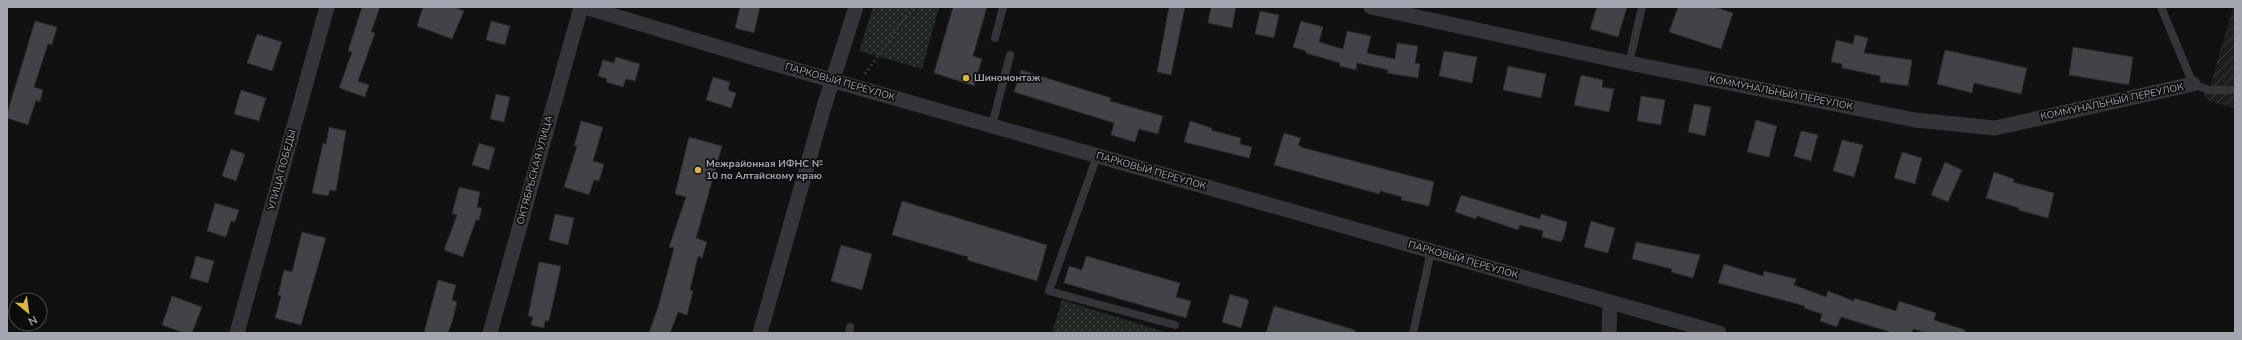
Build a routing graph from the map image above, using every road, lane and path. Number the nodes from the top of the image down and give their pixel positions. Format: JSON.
{"nodes":[{"id":1,"x":327,"y":7,"type":"edge"},
{"id":2,"x":581,"y":7,"type":"edge"},
{"id":3,"x":585,"y":7,"type":"edge"},
{"id":4,"x":856,"y":7,"type":"edge"},
{"id":5,"x":913,"y":7,"type":"edge"},
{"id":6,"x":1003,"y":7,"type":"edge"},
{"id":7,"x":1371,"y":7,"type":"edge"},
{"id":8,"x":1642,"y":7,"type":"edge"},
{"id":9,"x":2161,"y":7,"type":"edge"},
{"id":10,"x":995,"y":38,"type":"dead end"},
{"id":11,"x":1010,"y":55,"type":"dead end"},
{"id":12,"x":1629,"y":63,"type":"junction"},
{"id":13,"x":833,"y":79,"type":"junction"},
{"id":14,"x":2193,"y":84,"type":"junction"},
{"id":15,"x":857,"y":86,"type":"junction"},
{"id":16,"x":2235,"y":90,"type":"edge"},
{"id":17,"x":992,"y":126,"type":"junction"},
{"id":18,"x":1097,"y":156,"type":"junction"},
{"id":19,"x":1431,"y":251,"type":"junction"},
{"id":20,"x":1610,"y":302,"type":"junction"},
{"id":21,"x":1175,"y":325,"type":"dead end"},
{"id":22,"x":237,"y":333,"type":"edge"},
{"id":23,"x":490,"y":333,"type":"edge"},
{"id":24,"x":760,"y":333,"type":"edge"},
{"id":25,"x":1413,"y":333,"type":"edge"},
{"id":26,"x":1609,"y":333,"type":"edge"},
{"id":27,"x":1718,"y":333,"type":"edge"}],
"edges":[{"from":1,"to":22,"type":"street","name":"УЛИЦА ПОБЕДЫ"},
{"from":2,"to":23,"type":"street","name":"ОКТЯБРЬСКАЯ УЛИЦА"},
{"from":3,"to":13,"type":"street","name":"ПАРКОВЫЙ ПЕРЕУЛОК"},
{"from":4,"to":13,"type":"street"},
{"from":5,"to":15,"type":"path"},
{"from":6,"to":10,"type":"lane"},
{"from":7,"to":12,"type":"street","name":"КОММУНАЛЬНЫЙ ПЕРЕУЛОК"},
{"from":8,"to":12,"type":"lane"},
{"from":9,"to":14,"type":"lane"},
{"from":11,"to":17,"type":"lane"},
{"from":12,"to":14,"type":"street","name":"КОММУНАЛЬНЫЙ ПЕРЕУЛОК"},
{"from":13,"to":15,"type":"street","name":"ПАРКОВЫЙ ПЕРЕУЛОК"},
{"from":13,"to":24,"type":"street"},
{"from":14,"to":16,"type":"lane"},
{"from":15,"to":17,"type":"street","name":"ПАРКОВЫЙ ПЕРЕУЛОК"},
{"from":17,"to":18,"type":"street","name":"ПАРКОВЫЙ ПЕРЕУЛОК"},
{"from":18,"to":19,"type":"street","name":"ПАРКОВЫЙ ПЕРЕУЛОК"},
{"from":18,"to":21,"type":"lane"},
{"from":19,"to":20,"type":"street","name":"ПАРКОВЫЙ ПЕРЕУЛОК"},
{"from":19,"to":25,"type":"lane"},
{"from":20,"to":26,"type":"street"},
{"from":20,"to":27,"type":"street","name":"ПАРКОВЫЙ ПЕРЕУЛОК"}]}
